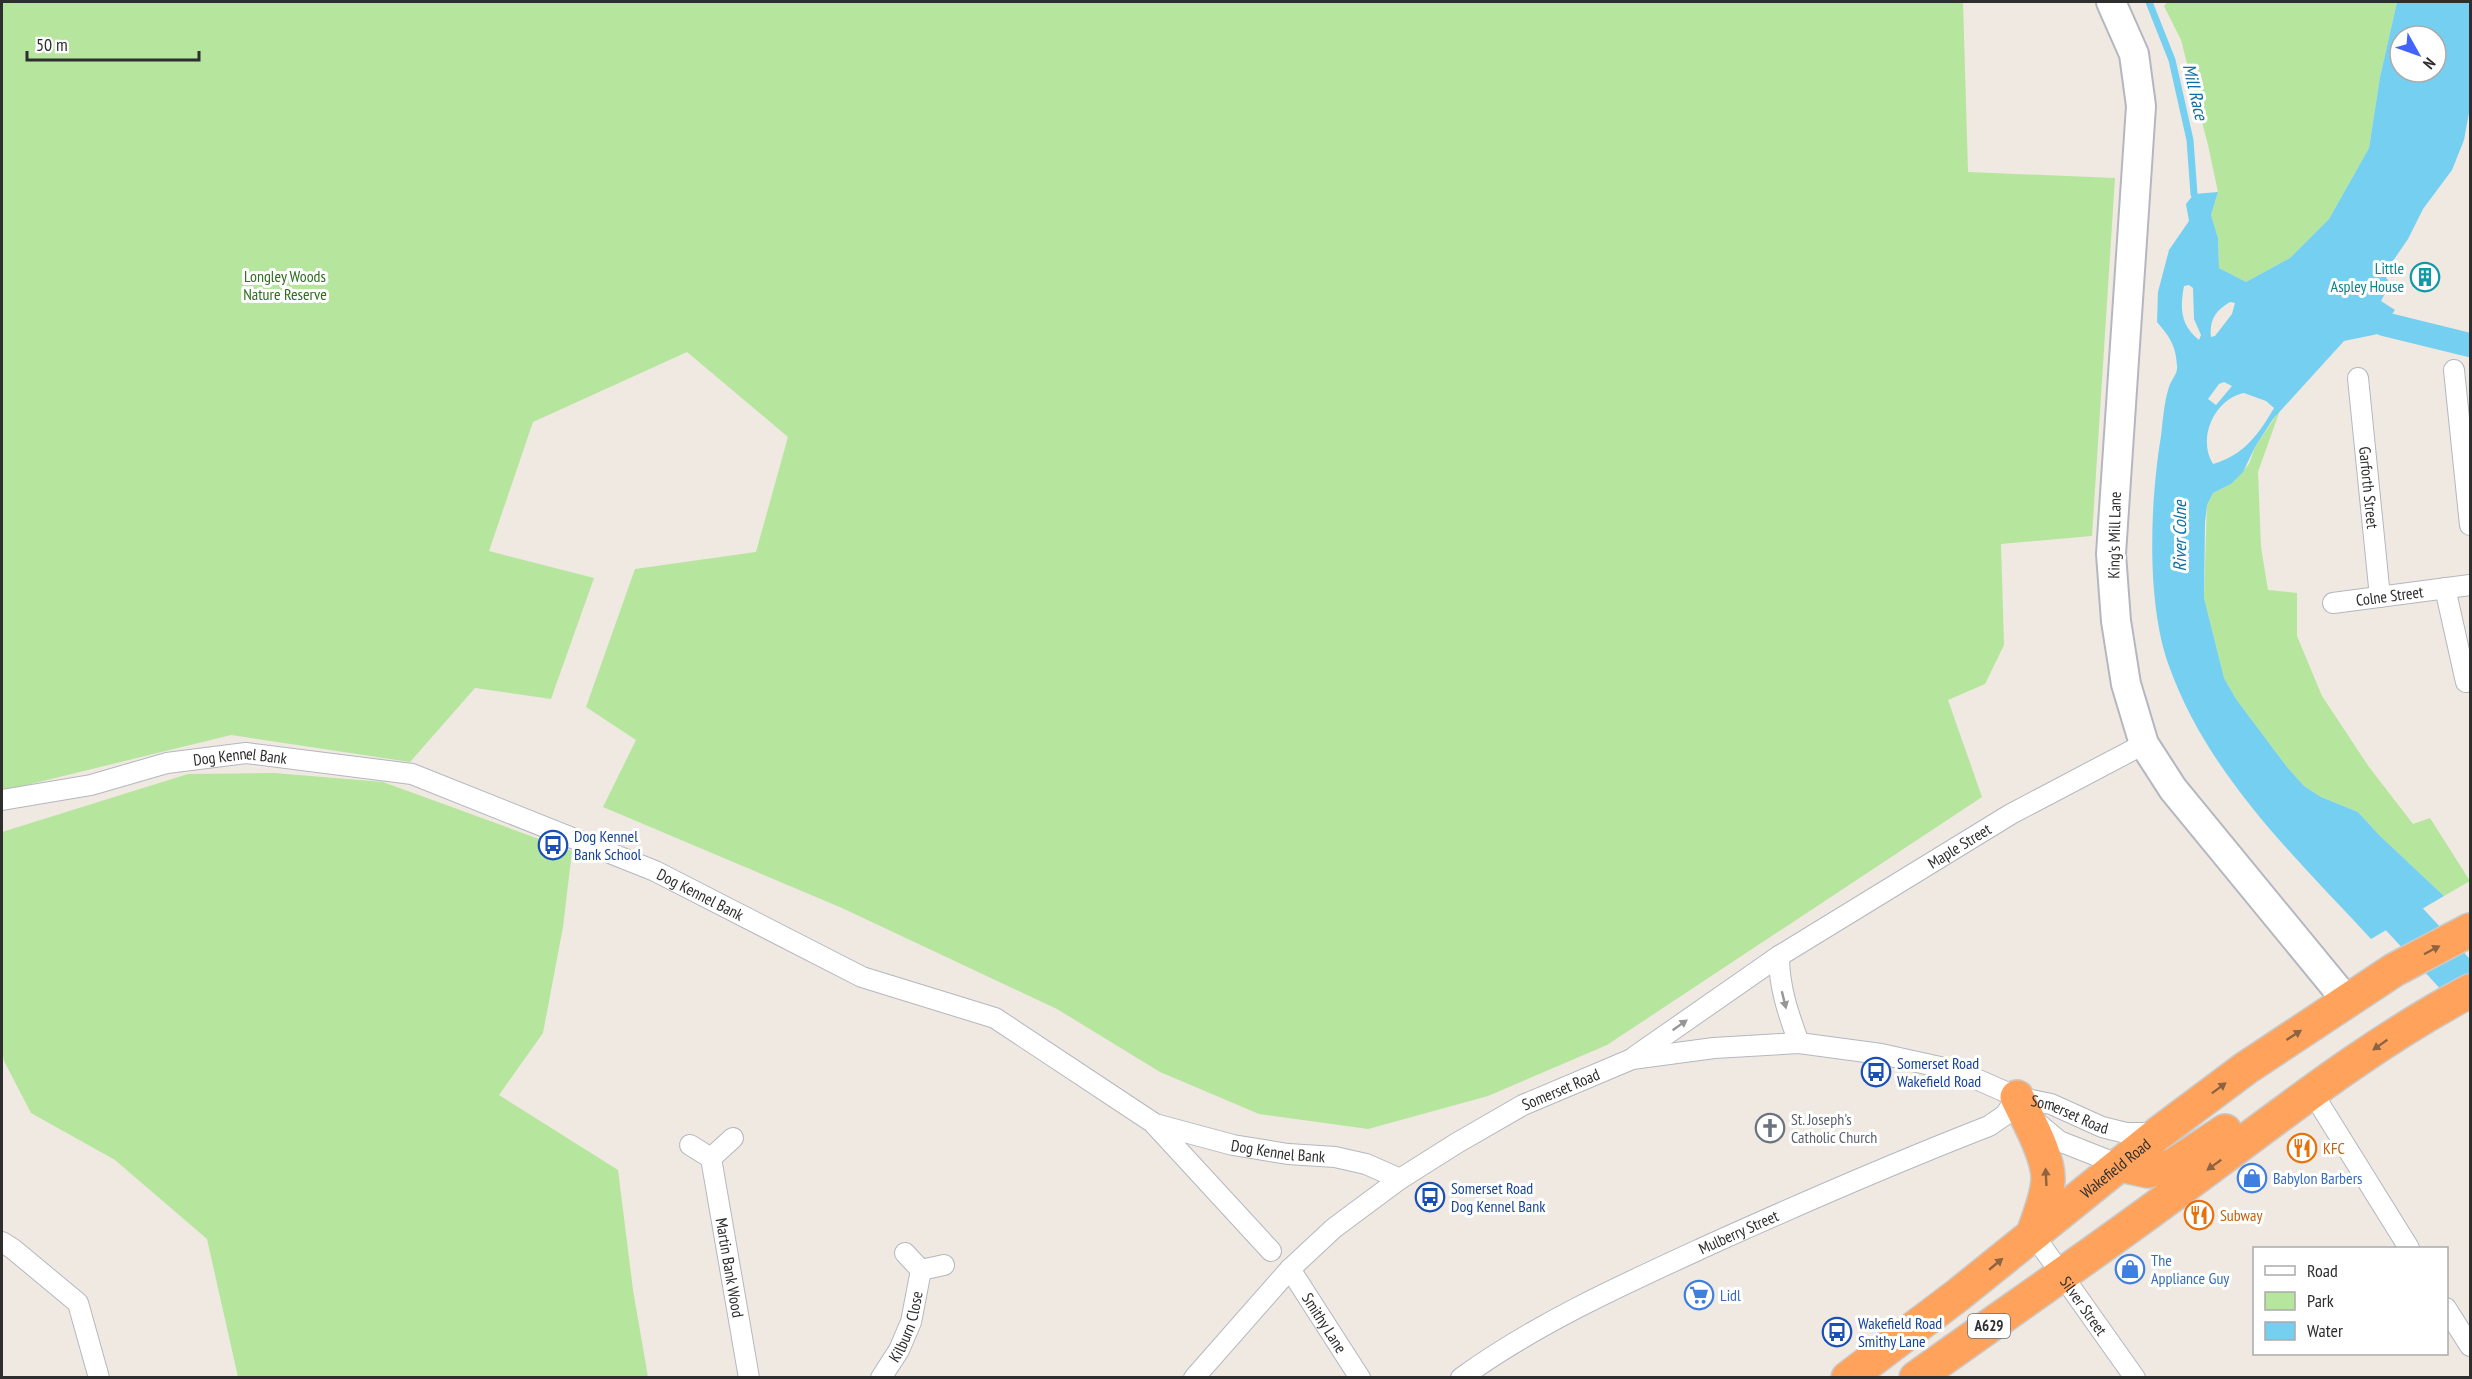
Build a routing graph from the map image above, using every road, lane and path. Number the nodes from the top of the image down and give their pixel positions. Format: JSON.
{"nodes":[{"id":1,"x":2111,"y":2,"type":"edge"},
{"id":2,"x":2454,"y":370,"type":"dead end"},
{"id":3,"x":2358,"y":378,"type":"dead end"},
{"id":4,"x":2470,"y":525,"type":"edge"},
{"id":5,"x":2470,"y":585,"type":"edge"},
{"id":6,"x":2445,"y":588,"type":"junction"},
{"id":7,"x":2380,"y":597,"type":"junction"},
{"id":8,"x":2333,"y":603,"type":"dead end"},
{"id":9,"x":2466,"y":682,"type":"dead end"},
{"id":10,"x":2144,"y":744,"type":"junction"},
{"id":11,"x":2,"y":800,"type":"edge"},
{"id":12,"x":2470,"y":930,"type":"edge"},
{"id":13,"x":1779,"y":956,"type":"junction"},
{"id":14,"x":2470,"y":990,"type":"edge"},
{"id":15,"x":2346,"y":1001,"type":"junction"},
{"id":16,"x":1798,"y":1043,"type":"junction"},
{"id":17,"x":1632,"y":1059,"type":"junction"},
{"id":18,"x":2017,"y":1097,"type":"junction"},
{"id":19,"x":2318,"y":1104,"type":"junction"},
{"id":20,"x":1155,"y":1124,"type":"junction"},
{"id":21,"x":2159,"y":1133,"type":"junction"},
{"id":22,"x":733,"y":1138,"type":"dead end"},
{"id":23,"x":690,"y":1145,"type":"dead end"},
{"id":24,"x":711,"y":1158,"type":"junction"},
{"id":25,"x":2120,"y":1165,"type":"junction"},
{"id":26,"x":1400,"y":1179,"type":"junction"},
{"id":27,"x":2033,"y":1234,"type":"junction"},
{"id":28,"x":2,"y":1242,"type":"edge"},
{"id":29,"x":2408,"y":1247,"type":"edge"},
{"id":30,"x":1271,"y":1251,"type":"dead end"},
{"id":31,"x":905,"y":1253,"type":"dead end"},
{"id":32,"x":944,"y":1265,"type":"dead end"},
{"id":33,"x":1290,"y":1269,"type":"junction"},
{"id":34,"x":921,"y":1270,"type":"junction"},
{"id":35,"x":2062,"y":1276,"type":"junction"},
{"id":36,"x":2448,"y":1311,"type":"edge"},
{"id":37,"x":2470,"y":1347,"type":"edge"},
{"id":38,"x":99,"y":1377,"type":"edge"},
{"id":39,"x":749,"y":1377,"type":"edge"},
{"id":40,"x":881,"y":1377,"type":"edge"},
{"id":41,"x":1194,"y":1377,"type":"edge"},
{"id":42,"x":1360,"y":1377,"type":"edge"},
{"id":43,"x":1461,"y":1377,"type":"edge"},
{"id":44,"x":1848,"y":1377,"type":"edge"},
{"id":45,"x":1916,"y":1377,"type":"edge"},
{"id":46,"x":2135,"y":1377,"type":"edge"}],
"edges":[{"from":1,"to":10,"type":"street","name":"King's Mill Lane"},
{"from":2,"to":4,"type":"street"},
{"from":3,"to":7,"type":"street","name":"Garforth Street"},
{"from":5,"to":6,"type":"street","name":"Colne Street"},
{"from":6,"to":7,"type":"street","name":"Colne Street"},
{"from":6,"to":9,"type":"street","name":"Colne Street"},
{"from":7,"to":8,"type":"street","name":"Colne Street"},
{"from":10,"to":13,"type":"street","name":"Maple Street"},
{"from":10,"to":15,"type":"street","name":"King's Mill Lane"},
{"from":11,"to":20,"type":"street","name":"Dog Kennel Bank"},
{"from":15,"to":12,"type":"highway","name":"Wakefield Road","number":"A629","one_way":true},
{"from":13,"to":16,"type":"street","one_way":true},
{"from":17,"to":13,"type":"street","name":"Maple Street","one_way":true},
{"from":14,"to":19,"type":"highway","number":"A629","one_way":true},
{"from":21,"to":15,"type":"highway","name":"Wakefield Road","number":"A629","one_way":true},
{"from":16,"to":17,"type":"street","name":"Somerset Road"},
{"from":16,"to":18,"type":"street","name":"Somerset Road"},
{"from":17,"to":26,"type":"street","name":"Somerset Road"},
{"from":18,"to":21,"type":"street","name":"Somerset Road"},
{"from":18,"to":25,"type":"street","name":"Somerset Road"},
{"from":27,"to":18,"type":"highway","one_way":true},
{"from":18,"to":43,"type":"street","name":"Mulberry Street"},
{"from":19,"to":25,"type":"highway"},
{"from":19,"to":29,"type":"street"},
{"from":19,"to":35,"type":"highway","number":"A629","one_way":true},
{"from":20,"to":26,"type":"street","name":"Dog Kennel Bank"},
{"from":20,"to":30,"type":"street","name":"Dog Kennel Bank"},
{"from":21,"to":25,"type":"highway","name":"Wakefield Road","number":"A629"},
{"from":22,"to":24,"type":"street"},
{"from":23,"to":24,"type":"street"},
{"from":24,"to":39,"type":"street","name":"Martin Bank Wood"},
{"from":25,"to":27,"type":"highway","name":"Wakefield Road","number":"A629"},
{"from":26,"to":33,"type":"street","name":"Somerset Road"},
{"from":27,"to":35,"type":"street","name":"Silver Street"},
{"from":44,"to":27,"type":"highway","name":"Wakefield Road","number":"A629","one_way":true},
{"from":28,"to":38,"type":"street"},
{"from":31,"to":34,"type":"street","name":"Kilburn Close"},
{"from":32,"to":34,"type":"street","name":"Kilburn Close"},
{"from":33,"to":41,"type":"street","name":"Somerset Road"},
{"from":33,"to":42,"type":"street","name":"Smithy Lane"},
{"from":34,"to":40,"type":"street","name":"Kilburn Close"},
{"from":35,"to":45,"type":"highway","number":"A629"},
{"from":35,"to":46,"type":"street","name":"Silver Street"},
{"from":36,"to":37,"type":"street"}]}
